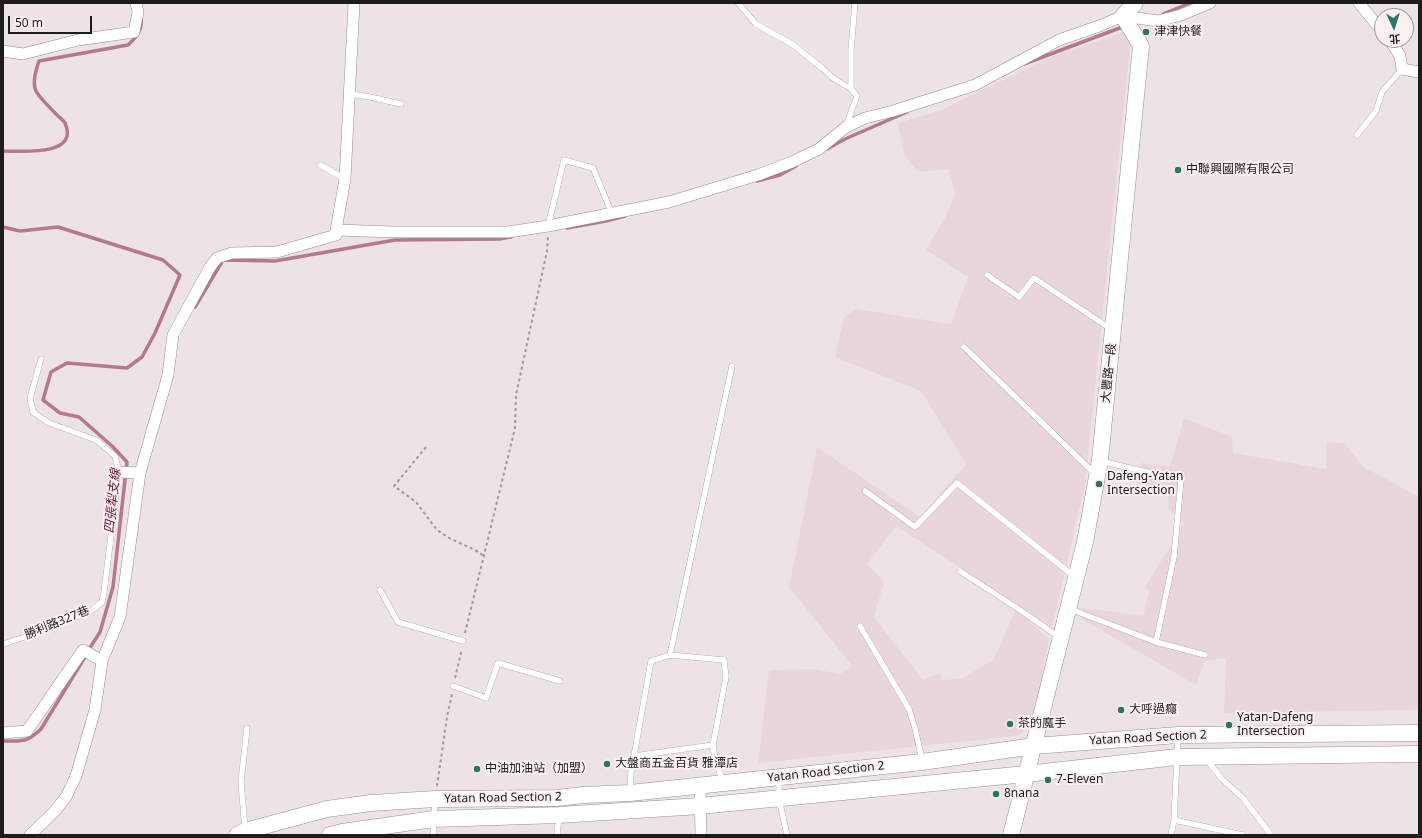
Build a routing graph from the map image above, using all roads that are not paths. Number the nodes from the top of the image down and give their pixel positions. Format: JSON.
{"nodes":[{"id":1,"x":136,"y":3,"type":"edge"},
{"id":2,"x":354,"y":3,"type":"edge"},
{"id":3,"x":738,"y":3,"type":"edge"},
{"id":4,"x":855,"y":3,"type":"edge"},
{"id":5,"x":1135,"y":3,"type":"edge"},
{"id":6,"x":1210,"y":3,"type":"edge"},
{"id":7,"x":1359,"y":3,"type":"edge"},
{"id":8,"x":1123,"y":16,"type":"junction"},
{"id":9,"x":1374,"y":21,"type":"edge"},
{"id":10,"x":1396,"y":48,"type":"edge"},
{"id":11,"x":3,"y":51,"type":"edge"},
{"id":12,"x":1402,"y":69,"type":"junction"},
{"id":13,"x":1419,"y":72,"type":"edge"},
{"id":14,"x":851,"y":89,"type":"junction"},
{"id":15,"x":350,"y":94,"type":"junction"},
{"id":16,"x":401,"y":104,"type":"dead end"},
{"id":17,"x":846,"y":127,"type":"junction"},
{"id":18,"x":1357,"y":134,"type":"dead end"},
{"id":19,"x":320,"y":165,"type":"dead end"},
{"id":20,"x":345,"y":179,"type":"junction"},
{"id":21,"x":612,"y":214,"type":"junction"},
{"id":22,"x":548,"y":226,"type":"junction"},
{"id":23,"x":336,"y":230,"type":"junction"},
{"id":24,"x":987,"y":275,"type":"dead end"},
{"id":25,"x":1113,"y":331,"type":"junction"},
{"id":26,"x":964,"y":347,"type":"dead end"},
{"id":27,"x":41,"y":359,"type":"dead end"},
{"id":28,"x":732,"y":366,"type":"dead end"},
{"id":29,"x":1100,"y":460,"type":"junction"},
{"id":30,"x":119,"y":472,"type":"junction"},
{"id":31,"x":140,"y":473,"type":"junction"},
{"id":32,"x":1097,"y":476,"type":"junction"},
{"id":33,"x":865,"y":491,"type":"dead end"},
{"id":34,"x":960,"y":571,"type":"dead end"},
{"id":35,"x":1077,"y":578,"type":"junction"},
{"id":36,"x":380,"y":590,"type":"dead end"},
{"id":37,"x":1069,"y":608,"type":"junction"},
{"id":38,"x":860,"y":626,"type":"dead end"},
{"id":39,"x":1062,"y":640,"type":"junction"},
{"id":40,"x":463,"y":641,"type":"road end"},
{"id":41,"x":1156,"y":642,"type":"junction"},
{"id":42,"x":3,"y":644,"type":"edge"},
{"id":43,"x":1205,"y":654,"type":"dead end"},
{"id":44,"x":670,"y":655,"type":"junction"},
{"id":45,"x":102,"y":661,"type":"junction"},
{"id":46,"x":560,"y":681,"type":"dead end"},
{"id":47,"x":453,"y":686,"type":"road end"},
{"id":48,"x":247,"y":728,"type":"dead end"},
{"id":49,"x":3,"y":732,"type":"edge"},
{"id":50,"x":1419,"y":733,"type":"edge"},
{"id":51,"x":1178,"y":735,"type":"junction"},
{"id":52,"x":713,"y":745,"type":"junction"},
{"id":53,"x":1034,"y":746,"type":"junction"},
{"id":54,"x":1419,"y":754,"type":"edge"},
{"id":55,"x":634,"y":756,"type":"junction"},
{"id":56,"x":1204,"y":757,"type":"junction"},
{"id":57,"x":1177,"y":758,"type":"junction"},
{"id":58,"x":922,"y":762,"type":"junction"},
{"id":59,"x":1026,"y":774,"type":"junction"},
{"id":60,"x":779,"y":777,"type":"junction"},
{"id":61,"x":724,"y":783,"type":"junction"},
{"id":62,"x":700,"y":786,"type":"junction"},
{"id":63,"x":630,"y":794,"type":"junction"},
{"id":64,"x":435,"y":799,"type":"junction"},
{"id":65,"x":779,"y":799,"type":"junction"},
{"id":66,"x":558,"y":806,"type":"junction"},
{"id":67,"x":700,"y":806,"type":"junction"},
{"id":68,"x":434,"y":819,"type":"junction"},
{"id":69,"x":1174,"y":820,"type":"junction"},
{"id":70,"x":241,"y":833,"type":"edge"},
{"id":71,"x":338,"y":834,"type":"edge"},
{"id":72,"x":30,"y":835,"type":"edge"},
{"id":73,"x":433,"y":835,"type":"edge"},
{"id":74,"x":557,"y":835,"type":"edge"},
{"id":75,"x":701,"y":835,"type":"edge"},
{"id":76,"x":787,"y":835,"type":"edge"},
{"id":77,"x":1011,"y":835,"type":"edge"},
{"id":78,"x":1171,"y":835,"type":"edge"},
{"id":79,"x":1243,"y":835,"type":"edge"},
{"id":80,"x":1271,"y":835,"type":"edge"}],
"edges":[{"from":1,"to":11,"type":"street"},
{"from":2,"to":15,"type":"street"},
{"from":3,"to":14,"type":"lane"},
{"from":4,"to":14,"type":"lane"},
{"from":5,"to":8,"type":"street"},
{"from":6,"to":8,"type":"street"},
{"from":7,"to":9,"type":"street"},
{"from":8,"to":17,"type":"street"},
{"from":8,"to":25,"type":"street","name":"大豐路一段"},
{"from":10,"to":12,"type":"street"},
{"from":12,"to":13,"type":"street"},
{"from":12,"to":18,"type":"lane"},
{"from":14,"to":17,"type":"lane"},
{"from":15,"to":16,"type":"lane"},
{"from":15,"to":20,"type":"street"},
{"from":17,"to":21,"type":"street"},
{"from":19,"to":20,"type":"lane"},
{"from":20,"to":23,"type":"street"},
{"from":21,"to":22,"type":"street"},
{"from":21,"to":22,"type":"lane"},
{"from":22,"to":23,"type":"street"},
{"from":23,"to":31,"type":"street"},
{"from":24,"to":25,"type":"lane"},
{"from":25,"to":29,"type":"street","name":"大豐路一段"},
{"from":26,"to":32,"type":"lane"},
{"from":27,"to":30,"type":"lane","name":"勝利路327巷"},
{"from":28,"to":44,"type":"lane"},
{"from":29,"to":32,"type":"street","name":"大豐路一段"},
{"from":29,"to":41,"type":"lane"},
{"from":30,"to":31,"type":"street"},
{"from":30,"to":42,"type":"lane","name":"勝利路327巷"},
{"from":31,"to":45,"type":"street"},
{"from":32,"to":35,"type":"street","name":"大豐路一段"},
{"from":33,"to":35,"type":"lane"},
{"from":34,"to":39,"type":"lane"},
{"from":35,"to":37,"type":"street","name":"大豐路一段"},
{"from":36,"to":40,"type":"lane"},
{"from":37,"to":39,"type":"street","name":"大豐路一段"},
{"from":37,"to":41,"type":"lane"},
{"from":38,"to":58,"type":"lane"},
{"from":39,"to":53,"type":"street","name":"大豐路一段"},
{"from":41,"to":43,"type":"lane"},
{"from":44,"to":52,"type":"lane"},
{"from":44,"to":55,"type":"lane"},
{"from":45,"to":49,"type":"street"},
{"from":45,"to":72,"type":"street"},
{"from":46,"to":47,"type":"lane"},
{"from":48,"to":70,"type":"lane"},
{"from":50,"to":51,"type":"street","name":"Yatan Road Section 2"},
{"from":51,"to":53,"type":"street","name":"Yatan Road Section 2"},
{"from":51,"to":57,"type":"lane"},
{"from":52,"to":55,"type":"lane"},
{"from":52,"to":61,"type":"lane"},
{"from":53,"to":58,"type":"street","name":"Yatan Road Section 2"},
{"from":53,"to":59,"type":"street","name":"大豐路一段"},
{"from":54,"to":56,"type":"street","name":"Yatan Road Section 2"},
{"from":55,"to":63,"type":"lane"},
{"from":56,"to":57,"type":"street","name":"Yatan Road Section 2"},
{"from":56,"to":80,"type":"lane"},
{"from":57,"to":59,"type":"street","name":"Yatan Road Section 2"},
{"from":57,"to":69,"type":"lane"},
{"from":58,"to":60,"type":"street","name":"Yatan Road Section 2"},
{"from":59,"to":65,"type":"street","name":"Yatan Road Section 2"},
{"from":59,"to":77,"type":"street","name":"大豐路一段"},
{"from":60,"to":61,"type":"street","name":"Yatan Road Section 2"},
{"from":60,"to":65,"type":"lane"},
{"from":61,"to":62,"type":"street","name":"Yatan Road Section 2"},
{"from":62,"to":63,"type":"street","name":"Yatan Road Section 2"},
{"from":62,"to":67,"type":"street"},
{"from":63,"to":66,"type":"street","name":"Yatan Road Section 2"},
{"from":64,"to":66,"type":"street","name":"Yatan Road Section 2"},
{"from":64,"to":68,"type":"lane"},
{"from":64,"to":70,"type":"street","name":"Yatan Road Section 2"},
{"from":65,"to":67,"type":"street","name":"Yatan Road Section 2"},
{"from":65,"to":76,"type":"lane"},
{"from":66,"to":67,"type":"street","name":"Yatan Road Section 2"},
{"from":66,"to":68,"type":"street","name":"Yatan Road Section 2"},
{"from":66,"to":74,"type":"lane"},
{"from":67,"to":75,"type":"street"},
{"from":68,"to":71,"type":"street","name":"Yatan Road Section 2"},
{"from":68,"to":73,"type":"lane"},
{"from":69,"to":78,"type":"lane"},
{"from":69,"to":79,"type":"lane"}]}
